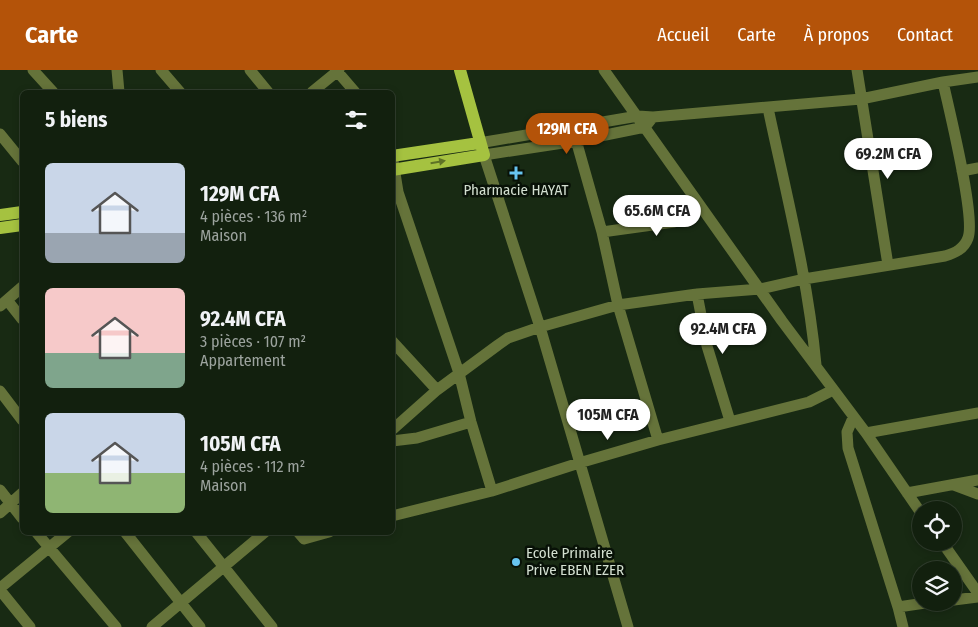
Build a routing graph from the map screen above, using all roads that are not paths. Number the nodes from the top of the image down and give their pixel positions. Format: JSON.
{"nodes":[{"id":1,"x":33,"y":70,"type":"edge"},
{"id":2,"x":117,"y":70,"type":"edge"},
{"id":3,"x":161,"y":70,"type":"edge"},
{"id":4,"x":250,"y":70,"type":"edge"},
{"id":5,"x":338,"y":70,"type":"edge"},
{"id":6,"x":460,"y":70,"type":"edge"},
{"id":7,"x":604,"y":70,"type":"edge"},
{"id":8,"x":857,"y":70,"type":"edge"},
{"id":9,"x":978,"y":77,"type":"edge"},
{"id":10,"x":943,"y":82,"type":"junction"},
{"id":11,"x":51,"y":90,"type":"edge"},
{"id":12,"x":119,"y":90,"type":"edge"},
{"id":13,"x":178,"y":90,"type":"edge"},
{"id":14,"x":266,"y":90,"type":"edge"},
{"id":15,"x":314,"y":90,"type":"edge"},
{"id":16,"x":353,"y":90,"type":"edge"},
{"id":17,"x":861,"y":99,"type":"junction"},
{"id":18,"x":768,"y":108,"type":"junction"},
{"id":19,"x":638,"y":116,"type":"junction"},
{"id":20,"x":653,"y":117,"type":"junction"},
{"id":21,"x":572,"y":127,"type":"junction"},
{"id":22,"x":644,"y":127,"type":"junction"},
{"id":23,"x":0,"y":134,"type":"edge"},
{"id":24,"x":576,"y":141,"type":"junction"},
{"id":25,"x":481,"y":149,"type":"junction"},
{"id":26,"x":395,"y":156,"type":"edge"},
{"id":27,"x":20,"y":159,"type":"edge"},
{"id":28,"x":978,"y":168,"type":"edge"},
{"id":29,"x":395,"y":170,"type":"edge"},
{"id":30,"x":962,"y":171,"type":"junction"},
{"id":31,"x":395,"y":194,"type":"edge"},
{"id":32,"x":701,"y":208,"type":"junction"},
{"id":33,"x":20,"y":212,"type":"edge"},
{"id":34,"x":0,"y":215,"type":"edge"},
{"id":35,"x":20,"y":225,"type":"edge"},
{"id":36,"x":0,"y":228,"type":"edge"},
{"id":37,"x":602,"y":232,"type":"junction"},
{"id":38,"x":888,"y":265,"type":"junction"},
{"id":39,"x":804,"y":279,"type":"junction"},
{"id":40,"x":20,"y":289,"type":"edge"},
{"id":41,"x":760,"y":289,"type":"junction"},
{"id":42,"x":697,"y":294,"type":"junction"},
{"id":43,"x":4,"y":303,"type":"edge"},
{"id":44,"x":618,"y":305,"type":"junction"},
{"id":45,"x":20,"y":317,"type":"edge"},
{"id":46,"x":540,"y":327,"type":"junction"},
{"id":47,"x":395,"y":344,"type":"edge"},
{"id":48,"x":816,"y":367,"type":"junction"},
{"id":49,"x":458,"y":373,"type":"junction"},
{"id":50,"x":437,"y":390,"type":"junction"},
{"id":51,"x":833,"y":390,"type":"junction"},
{"id":52,"x":0,"y":391,"type":"edge"},
{"id":53,"x":978,"y":413,"type":"edge"},
{"id":54,"x":20,"y":417,"type":"edge"},
{"id":55,"x":854,"y":418,"type":"junction"},
{"id":56,"x":730,"y":421,"type":"junction"},
{"id":57,"x":471,"y":422,"type":"junction"},
{"id":58,"x":395,"y":427,"type":"edge"},
{"id":59,"x":866,"y":433,"type":"junction"},
{"id":60,"x":658,"y":440,"type":"junction"},
{"id":61,"x":395,"y":441,"type":"edge"},
{"id":62,"x":579,"y":463,"type":"junction"},
{"id":63,"x":978,"y":480,"type":"edge"},
{"id":64,"x":953,"y":484,"type":"junction"},
{"id":65,"x":0,"y":490,"type":"edge"},
{"id":66,"x":492,"y":491,"type":"junction"},
{"id":67,"x":907,"y":493,"type":"junction"},
{"id":68,"x":978,"y":494,"type":"edge"},
{"id":69,"x":20,"y":495,"type":"edge"},
{"id":70,"x":913,"y":501,"type":"edge"},
{"id":71,"x":10,"y":504,"type":"junction"},
{"id":72,"x":0,"y":513,"type":"edge"},
{"id":73,"x":395,"y":515,"type":"edge"},
{"id":74,"x":20,"y":516,"type":"edge"},
{"id":75,"x":39,"y":535,"type":"edge"},
{"id":76,"x":65,"y":535,"type":"edge"},
{"id":77,"x":127,"y":535,"type":"edge"},
{"id":78,"x":198,"y":535,"type":"edge"},
{"id":79,"x":262,"y":535,"type":"edge"},
{"id":80,"x":301,"y":535,"type":"edge"},
{"id":81,"x":318,"y":535,"type":"edge"},
{"id":82,"x":50,"y":548,"type":"junction"},
{"id":83,"x":948,"y":551,"type":"edge"},
{"id":84,"x":223,"y":568,"type":"junction"},
{"id":85,"x":0,"y":589,"type":"edge"},
{"id":86,"x":978,"y":595,"type":"edge"},
{"id":87,"x":962,"y":598,"type":"edge"},
{"id":88,"x":181,"y":603,"type":"junction"},
{"id":89,"x":912,"y":605,"type":"edge"},
{"id":90,"x":898,"y":607,"type":"junction"},
{"id":91,"x":30,"y":627,"type":"edge"},
{"id":92,"x":116,"y":627,"type":"edge"},
{"id":93,"x":152,"y":627,"type":"edge"},
{"id":94,"x":200,"y":627,"type":"edge"},
{"id":95,"x":272,"y":627,"type":"edge"},
{"id":96,"x":628,"y":627,"type":"edge"},
{"id":97,"x":903,"y":627,"type":"edge"}],
"edges":[{"from":1,"to":11,"type":"street"},
{"from":2,"to":12,"type":"street"},
{"from":3,"to":13,"type":"street"},
{"from":4,"to":14,"type":"street"},
{"from":5,"to":15,"type":"street"},
{"from":5,"to":16,"type":"street"},
{"from":6,"to":25,"type":"main road"},
{"from":7,"to":19,"type":"street"},
{"from":8,"to":17,"type":"street"},
{"from":9,"to":10,"type":"street"},
{"from":10,"to":17,"type":"street"},
{"from":10,"to":30,"type":"street"},
{"from":17,"to":18,"type":"street"},
{"from":17,"to":38,"type":"street"},
{"from":18,"to":20,"type":"street"},
{"from":18,"to":39,"type":"street"},
{"from":19,"to":20,"type":"street"},
{"from":19,"to":21,"type":"street"},
{"from":19,"to":22,"type":"street"},
{"from":20,"to":22,"type":"street"},
{"from":21,"to":24,"type":"street"},
{"from":21,"to":25,"type":"street"},
{"from":22,"to":24,"type":"street"},
{"from":22,"to":32,"type":"street"},
{"from":23,"to":27,"type":"street"},
{"from":24,"to":25,"type":"street"},
{"from":24,"to":37,"type":"street"},
{"from":25,"to":26,"type":"main road"},
{"from":29,"to":25,"type":"main road","one_way":true},
{"from":25,"to":46,"type":"street"},
{"from":28,"to":30,"type":"street"},
{"from":30,"to":38,"type":"street"},
{"from":31,"to":49,"type":"street"},
{"from":32,"to":37,"type":"street"},
{"from":32,"to":41,"type":"street"},
{"from":33,"to":34,"type":"main road"},
{"from":35,"to":36,"type":"main road"},
{"from":37,"to":44,"type":"street"},
{"from":38,"to":39,"type":"street"},
{"from":39,"to":41,"type":"street"},
{"from":39,"to":48,"type":"street"},
{"from":40,"to":43,"type":"street"},
{"from":41,"to":42,"type":"street"},
{"from":41,"to":48,"type":"street"},
{"from":42,"to":44,"type":"street"},
{"from":42,"to":56,"type":"street"},
{"from":43,"to":45,"type":"street"},
{"from":44,"to":46,"type":"street"},
{"from":44,"to":60,"type":"street"},
{"from":46,"to":49,"type":"street"},
{"from":46,"to":62,"type":"street"},
{"from":47,"to":50,"type":"street"},
{"from":48,"to":51,"type":"street"},
{"from":49,"to":50,"type":"street"},
{"from":49,"to":57,"type":"street"},
{"from":50,"to":58,"type":"street"},
{"from":51,"to":55,"type":"street"},
{"from":51,"to":56,"type":"street"},
{"from":52,"to":54,"type":"street"},
{"from":53,"to":59,"type":"street"},
{"from":55,"to":59,"type":"street"},
{"from":55,"to":90,"type":"street"},
{"from":56,"to":60,"type":"street"},
{"from":57,"to":61,"type":"street"},
{"from":57,"to":66,"type":"street"},
{"from":59,"to":67,"type":"street"},
{"from":60,"to":62,"type":"street"},
{"from":62,"to":66,"type":"street"},
{"from":62,"to":96,"type":"street"},
{"from":63,"to":64,"type":"street"},
{"from":64,"to":67,"type":"street"},
{"from":64,"to":68,"type":"street"},
{"from":65,"to":71,"type":"street"},
{"from":66,"to":73,"type":"street"},
{"from":67,"to":70,"type":"street"},
{"from":69,"to":71,"type":"street"},
{"from":71,"to":72,"type":"street"},
{"from":71,"to":74,"type":"street"},
{"from":75,"to":82,"type":"street"},
{"from":76,"to":82,"type":"street"},
{"from":77,"to":88,"type":"street"},
{"from":78,"to":84,"type":"street"},
{"from":79,"to":84,"type":"street"},
{"from":80,"to":81,"type":"street"},
{"from":82,"to":85,"type":"street"},
{"from":82,"to":92,"type":"street"},
{"from":83,"to":86,"type":"street"},
{"from":84,"to":88,"type":"street"},
{"from":84,"to":95,"type":"street"},
{"from":85,"to":91,"type":"street"},
{"from":86,"to":87,"type":"street"},
{"from":88,"to":93,"type":"street"},
{"from":88,"to":94,"type":"street"},
{"from":89,"to":90,"type":"street"},
{"from":90,"to":97,"type":"street"}]}
